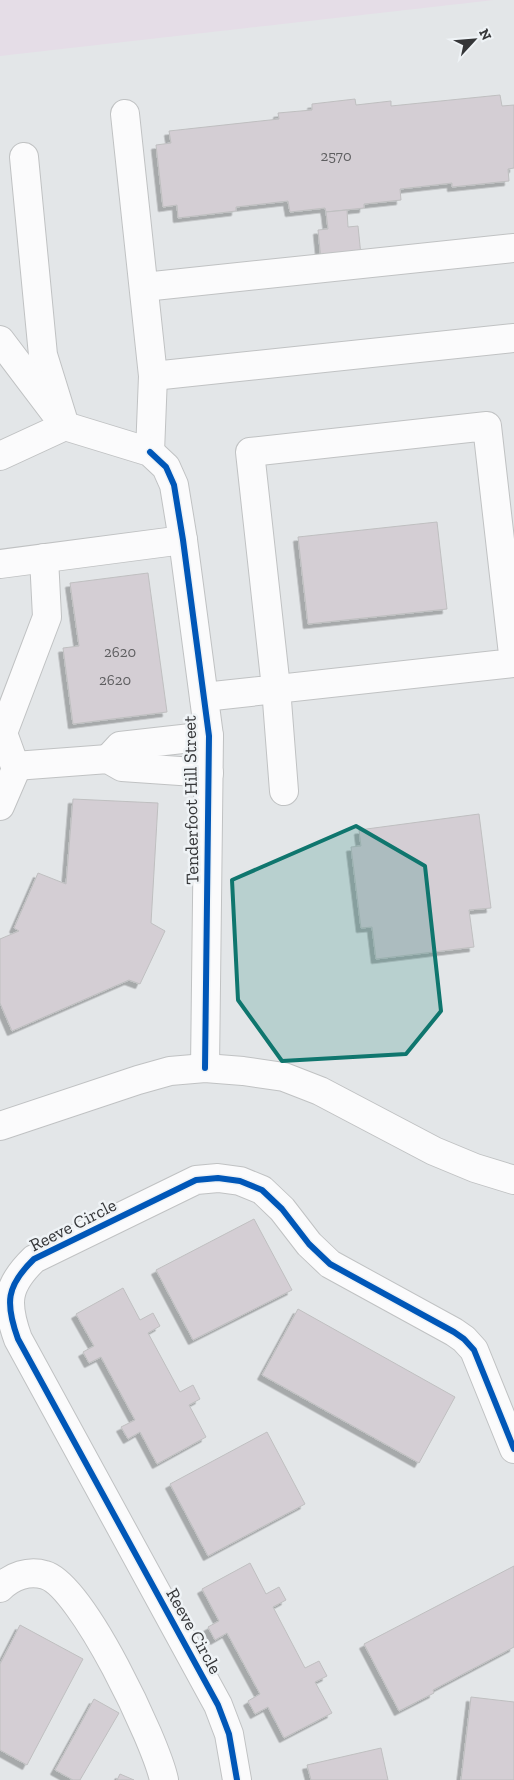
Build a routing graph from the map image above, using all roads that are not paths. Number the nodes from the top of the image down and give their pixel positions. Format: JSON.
{"nodes":[{"id":1,"x":126,"y":114,"type":"dead end"},
{"id":2,"x":24,"y":157,"type":"dead end"},
{"id":3,"x":514,"y":248,"type":"edge"},
{"id":4,"x":144,"y":287,"type":"junction"},
{"id":5,"x":514,"y":338,"type":"edge"},
{"id":6,"x":0,"y":340,"type":"edge"},
{"id":7,"x":153,"y":376,"type":"junction"},
{"id":8,"x":65,"y":426,"type":"junction"},
{"id":9,"x":150,"y":452,"type":"junction"},
{"id":10,"x":0,"y":456,"type":"edge"},
{"id":11,"x":183,"y":540,"type":"junction"},
{"id":12,"x":44,"y":558,"type":"junction"},
{"id":13,"x":0,"y":564,"type":"edge"},
{"id":14,"x":276,"y":688,"type":"junction"},
{"id":15,"x":204,"y":696,"type":"junction"},
{"id":16,"x":209,"y":736,"type":"junction"},
{"id":17,"x":108,"y":759,"type":"junction"},
{"id":18,"x":15,"y":766,"type":"junction"},
{"id":19,"x":208,"y":773,"type":"junction"},
{"id":20,"x":284,"y":791,"type":"dead end"},
{"id":21,"x":0,"y":806,"type":"edge"},
{"id":22,"x":205,"y":1068,"type":"junction"},
{"id":23,"x":0,"y":1126,"type":"edge"},
{"id":24,"x":514,"y":1180,"type":"edge"},
{"id":25,"x":514,"y":1449,"type":"edge"},
{"id":26,"x":0,"y":1588,"type":"edge"},
{"id":27,"x":164,"y":1780,"type":"edge"},
{"id":28,"x":237,"y":1780,"type":"edge"}],
"edges":[{"from":1,"to":4,"type":"street"},
{"from":2,"to":8,"type":"street"},
{"from":3,"to":4,"type":"street"},
{"from":4,"to":7,"type":"street"},
{"from":5,"to":7,"type":"street"},
{"from":6,"to":8,"type":"street"},
{"from":7,"to":9,"type":"street"},
{"from":8,"to":9,"type":"street"},
{"from":8,"to":10,"type":"street"},
{"from":9,"to":11,"type":"street","name":"Tenderfoot Hill Street"},
{"from":11,"to":12,"type":"street"},
{"from":11,"to":15,"type":"street","name":"Tenderfoot Hill Street"},
{"from":12,"to":13,"type":"street"},
{"from":12,"to":18,"type":"street"},
{"from":14,"to":14,"type":"street"},
{"from":14,"to":15,"type":"street"},
{"from":14,"to":20,"type":"street"},
{"from":15,"to":16,"type":"street","name":"Tenderfoot Hill Street"},
{"from":16,"to":17,"type":"street"},
{"from":16,"to":19,"type":"street","name":"Tenderfoot Hill Street"},
{"from":17,"to":18,"type":"street"},
{"from":17,"to":19,"type":"street"},
{"from":18,"to":21,"type":"street"},
{"from":19,"to":22,"type":"street","name":"Tenderfoot Hill Street"},
{"from":22,"to":23,"type":"street"},
{"from":22,"to":24,"type":"street"},
{"from":25,"to":28,"type":"street","name":"Reeve Circle"},
{"from":26,"to":27,"type":"street"}]}
